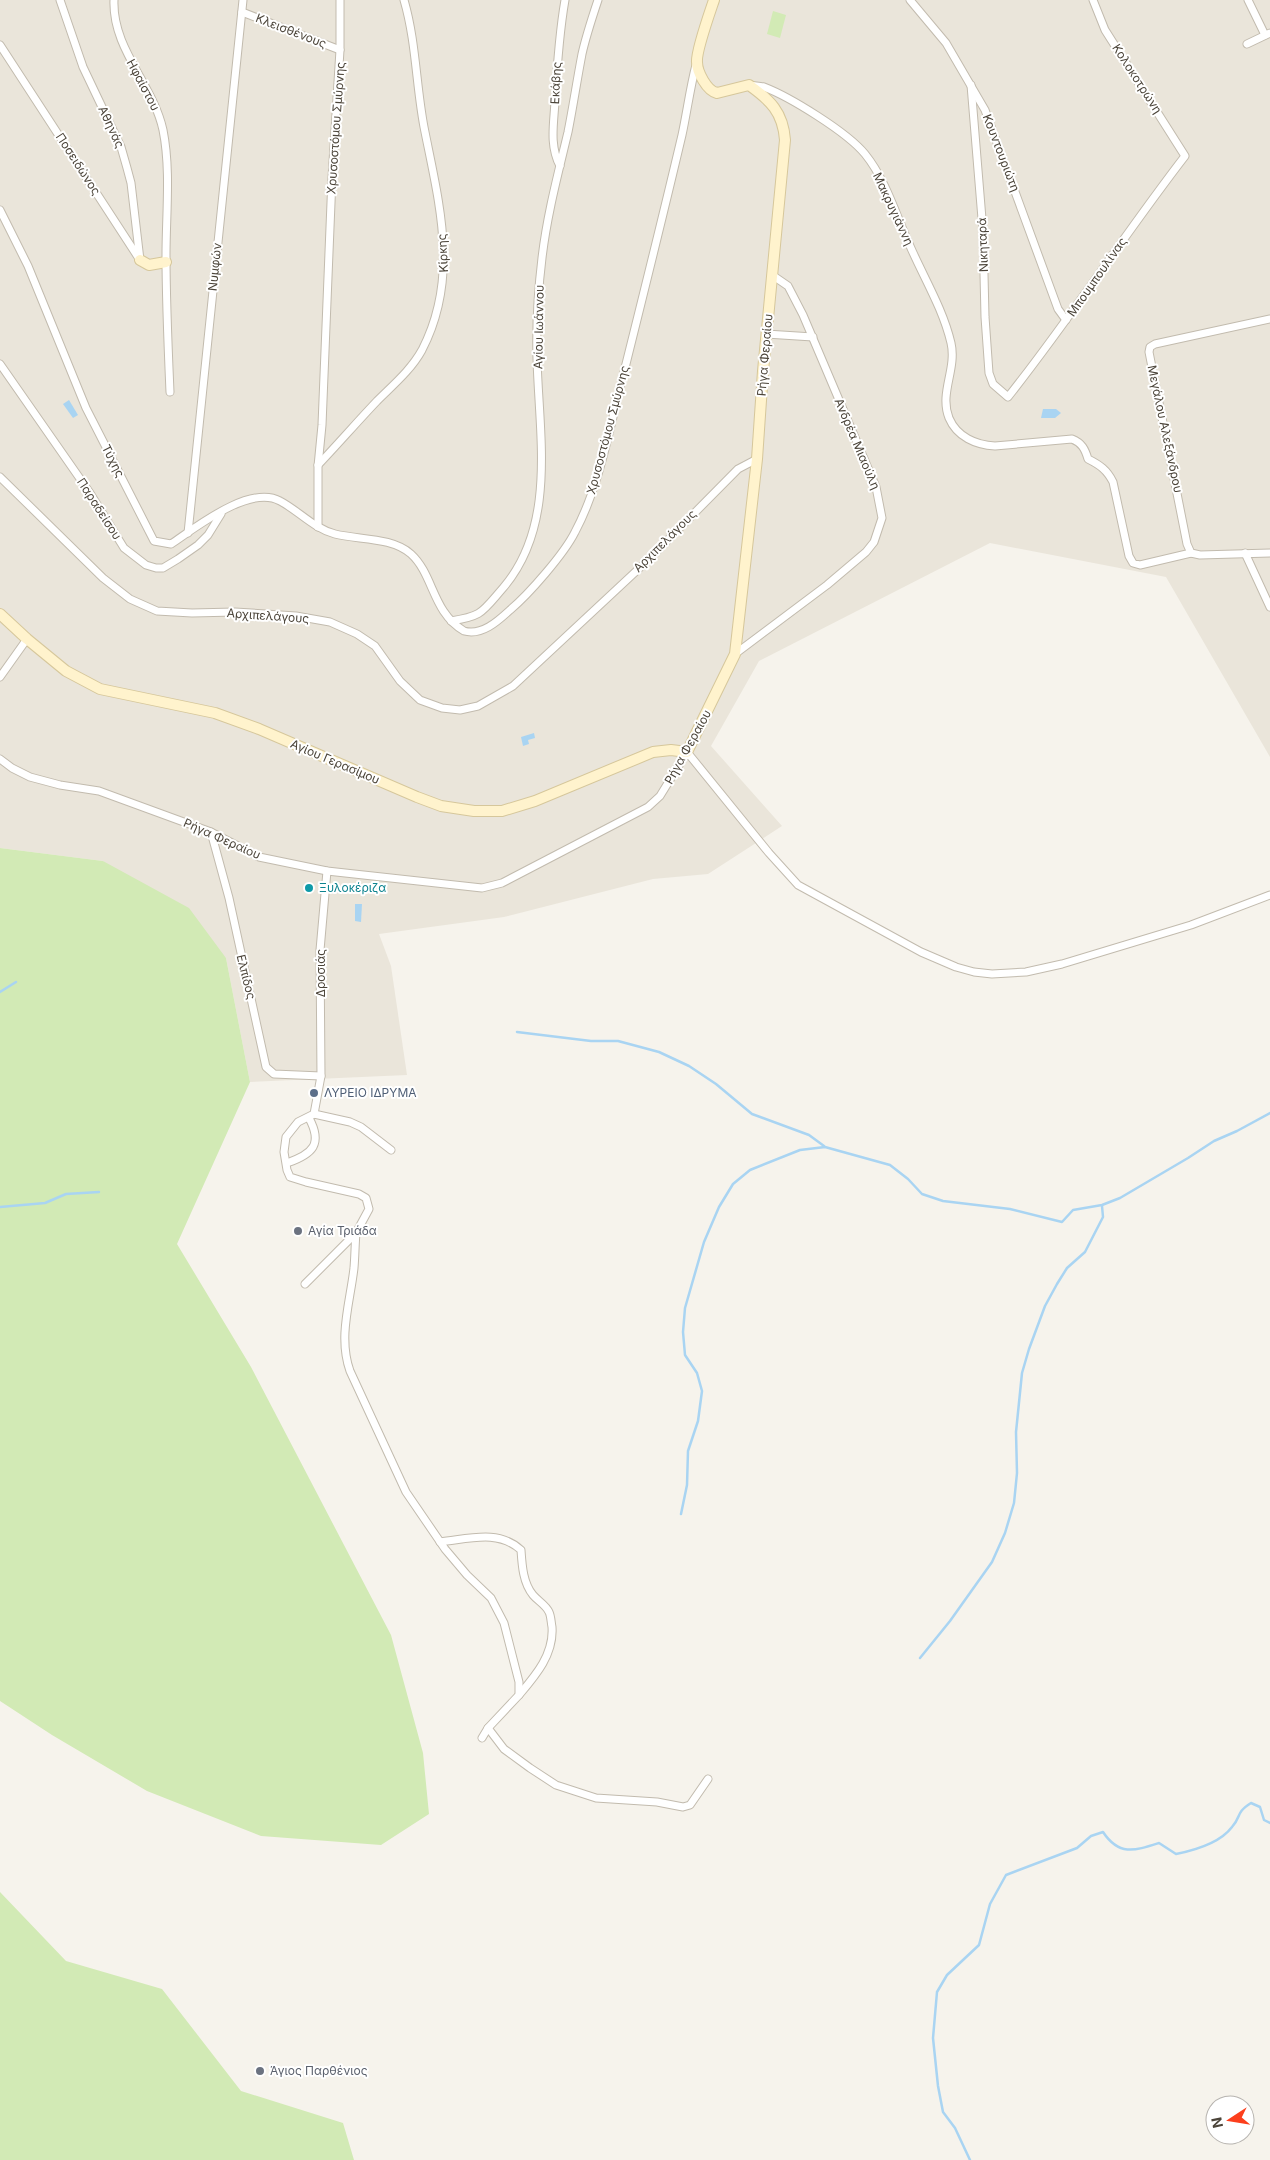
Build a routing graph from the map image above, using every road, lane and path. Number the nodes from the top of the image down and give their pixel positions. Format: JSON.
{"nodes":[{"id":1,"x":60,"y":0,"type":"edge"},
{"id":2,"x":114,"y":0,"type":"edge"},
{"id":3,"x":243,"y":0,"type":"edge"},
{"id":4,"x":340,"y":0,"type":"edge"},
{"id":5,"x":404,"y":0,"type":"edge"},
{"id":6,"x":566,"y":0,"type":"edge"},
{"id":7,"x":598,"y":0,"type":"edge"},
{"id":8,"x":714,"y":0,"type":"edge"},
{"id":9,"x":910,"y":0,"type":"edge"},
{"id":10,"x":1093,"y":0,"type":"edge"},
{"id":11,"x":1248,"y":0,"type":"edge"},
{"id":12,"x":242,"y":12,"type":"junction"},
{"id":13,"x":1268,"y":34,"type":"edge"},
{"id":14,"x":1247,"y":44,"type":"dead end"},
{"id":15,"x":0,"y":45,"type":"edge"},
{"id":16,"x":340,"y":50,"type":"junction"},
{"id":17,"x":696,"y":62,"type":"junction"},
{"id":18,"x":749,"y":85,"type":"junction"},
{"id":19,"x":970,"y":85,"type":"junction"},
{"id":20,"x":1185,"y":156,"type":"joint"},
{"id":21,"x":560,"y":166,"type":"junction"},
{"id":22,"x":0,"y":210,"type":"edge"},
{"id":23,"x":140,"y":260,"type":"junction"},
{"id":24,"x":166,"y":262,"type":"junction"},
{"id":25,"x":772,"y":275,"type":"junction"},
{"id":26,"x":1270,"y":319,"type":"edge"},
{"id":27,"x":1066,"y":320,"type":"junction"},
{"id":28,"x":766,"y":334,"type":"junction"},
{"id":29,"x":813,"y":337,"type":"junction"},
{"id":30,"x":0,"y":364,"type":"edge"},
{"id":31,"x":170,"y":392,"type":"dead end"},
{"id":32,"x":1008,"y":397,"type":"joint"},
{"id":33,"x":757,"y":459,"type":"junction"},
{"id":34,"x":318,"y":466,"type":"junction"},
{"id":35,"x":0,"y":477,"type":"edge"},
{"id":36,"x":222,"y":511,"type":"junction"},
{"id":37,"x":318,"y":527,"type":"junction"},
{"id":38,"x":188,"y":533,"type":"junction"},
{"id":39,"x":1245,"y":553,"type":"junction"},
{"id":40,"x":1270,"y":553,"type":"edge"},
{"id":41,"x":1191,"y":554,"type":"junction"},
{"id":42,"x":1270,"y":607,"type":"edge"},
{"id":43,"x":0,"y":614,"type":"edge"},
{"id":44,"x":451,"y":621,"type":"junction"},
{"id":45,"x":26,"y":639,"type":"junction"},
{"id":46,"x":735,"y":654,"type":"junction"},
{"id":47,"x":0,"y":677,"type":"edge"},
{"id":48,"x":687,"y":752,"type":"junction"},
{"id":49,"x":0,"y":759,"type":"edge"},
{"id":50,"x":211,"y":832,"type":"junction"},
{"id":51,"x":327,"y":871,"type":"junction"},
{"id":52,"x":1270,"y":895,"type":"edge"},
{"id":53,"x":321,"y":1076,"type":"junction"},
{"id":54,"x":312,"y":1116,"type":"junction"},
{"id":55,"x":391,"y":1150,"type":"dead end"},
{"id":56,"x":287,"y":1163,"type":"junction"},
{"id":57,"x":356,"y":1233,"type":"junction"},
{"id":58,"x":305,"y":1284,"type":"dead end"},
{"id":59,"x":440,"y":1542,"type":"junction"},
{"id":60,"x":519,"y":1695,"type":"junction"},
{"id":61,"x":488,"y":1728,"type":"junction"},
{"id":62,"x":482,"y":1738,"type":"dead end"},
{"id":63,"x":708,"y":1779,"type":"dead end"}],
"edges":[{"from":1,"to":23,"type":"street","name":"Αθηνάς"},
{"from":2,"to":24,"type":"street","name":"Ηφαίστου"},
{"from":3,"to":12,"type":"street","name":"Νυμφών"},
{"from":4,"to":16,"type":"street","name":"Χρυσοστόμου Σμύρνης"},
{"from":5,"to":34,"type":"street","name":"Κίρκης"},
{"from":6,"to":21,"type":"street","name":"Εκάβης"},
{"from":7,"to":21,"type":"street","name":"Αγίου Ιωάννου"},
{"from":8,"to":17,"type":"street","name":"Χρυσοστόμου Σμύρνης"},
{"from":9,"to":19,"type":"street","name":"Κουντουριώτη"},
{"from":10,"to":20,"type":"street","name":"Κολοκοτρώνη"},
{"from":11,"to":13,"type":"street"},
{"from":12,"to":16,"type":"street","name":"Κλεισθένους"},
{"from":12,"to":38,"type":"street","name":"Νυμφών"},
{"from":13,"to":14,"type":"street"},
{"from":15,"to":23,"type":"street","name":"Ποσειδώνος"},
{"from":16,"to":34,"type":"street","name":"Χρυσοστόμου Σμύρνης"},
{"from":17,"to":18,"type":"street"},
{"from":17,"to":44,"type":"street","name":"Χρυσοστόμου Σμύρνης"},
{"from":18,"to":25,"type":"street","name":"Ρήγα Φεραίου"},
{"from":18,"to":41,"type":"street","name":"Μακρυγιάννη"},
{"from":19,"to":27,"type":"street","name":"Κουντουριώτη"},
{"from":19,"to":32,"type":"street","name":"Νικηταρά"},
{"from":20,"to":27,"type":"street","name":"Μπουμπουλίνας"},
{"from":21,"to":44,"type":"street","name":"Αγίου Ιωάννου"},
{"from":22,"to":38,"type":"street","name":"Τύχης"},
{"from":23,"to":24,"type":"street"},
{"from":24,"to":31,"type":"street","name":"Ηφαίστου"},
{"from":25,"to":28,"type":"street","name":"Ρήγα Φεραίου"},
{"from":25,"to":29,"type":"street","name":"Ανδρέα Μιαούλη"},
{"from":26,"to":41,"type":"street","name":"Μεγάλου Αλεξάνδρου"},
{"from":27,"to":32,"type":"street","name":"Μπουμπουλίνας"},
{"from":28,"to":29,"type":"street"},
{"from":28,"to":33,"type":"street","name":"Ρήγα Φεραίου"},
{"from":29,"to":46,"type":"street","name":"Ανδρέα Μιαούλη"},
{"from":30,"to":36,"type":"street","name":"Παραδείσου"},
{"from":33,"to":35,"type":"street","name":"Αρχιπελάγους"},
{"from":33,"to":46,"type":"street","name":"Ρήγα Φεραίου"},
{"from":34,"to":37,"type":"street","name":"Χρυσοστόμου Σμύρνης"},
{"from":36,"to":37,"type":"street","name":"Τύχης"},
{"from":36,"to":38,"type":"street","name":"Τύχης"},
{"from":37,"to":44,"type":"street"},
{"from":39,"to":40,"type":"street"},
{"from":39,"to":41,"type":"street"},
{"from":39,"to":42,"type":"street"},
{"from":43,"to":45,"type":"street","name":"Αγίου Γερασίμου"},
{"from":45,"to":47,"type":"street"},
{"from":45,"to":48,"type":"street","name":"Αγίου Γερασίμου"},
{"from":46,"to":48,"type":"street","name":"Ρήγα Φεραίου"},
{"from":48,"to":51,"type":"street","name":"Ρήγα Φεραίου"},
{"from":48,"to":52,"type":"street"},
{"from":49,"to":50,"type":"street","name":"Ρήγα Φεραίου"},
{"from":50,"to":51,"type":"street","name":"Ρήγα Φεραίου"},
{"from":50,"to":53,"type":"street","name":"Ελπίδος"},
{"from":51,"to":53,"type":"street","name":"Δροσιάς"},
{"from":53,"to":54,"type":"street","name":"Δροσιάς"},
{"from":54,"to":55,"type":"street"},
{"from":54,"to":56,"type":"street"},
{"from":54,"to":56,"type":"street"},
{"from":56,"to":57,"type":"street"},
{"from":57,"to":58,"type":"street"},
{"from":57,"to":59,"type":"street"},
{"from":59,"to":60,"type":"street"},
{"from":59,"to":60,"type":"street"},
{"from":60,"to":61,"type":"street"},
{"from":61,"to":62,"type":"street"},
{"from":61,"to":63,"type":"street"}]}
